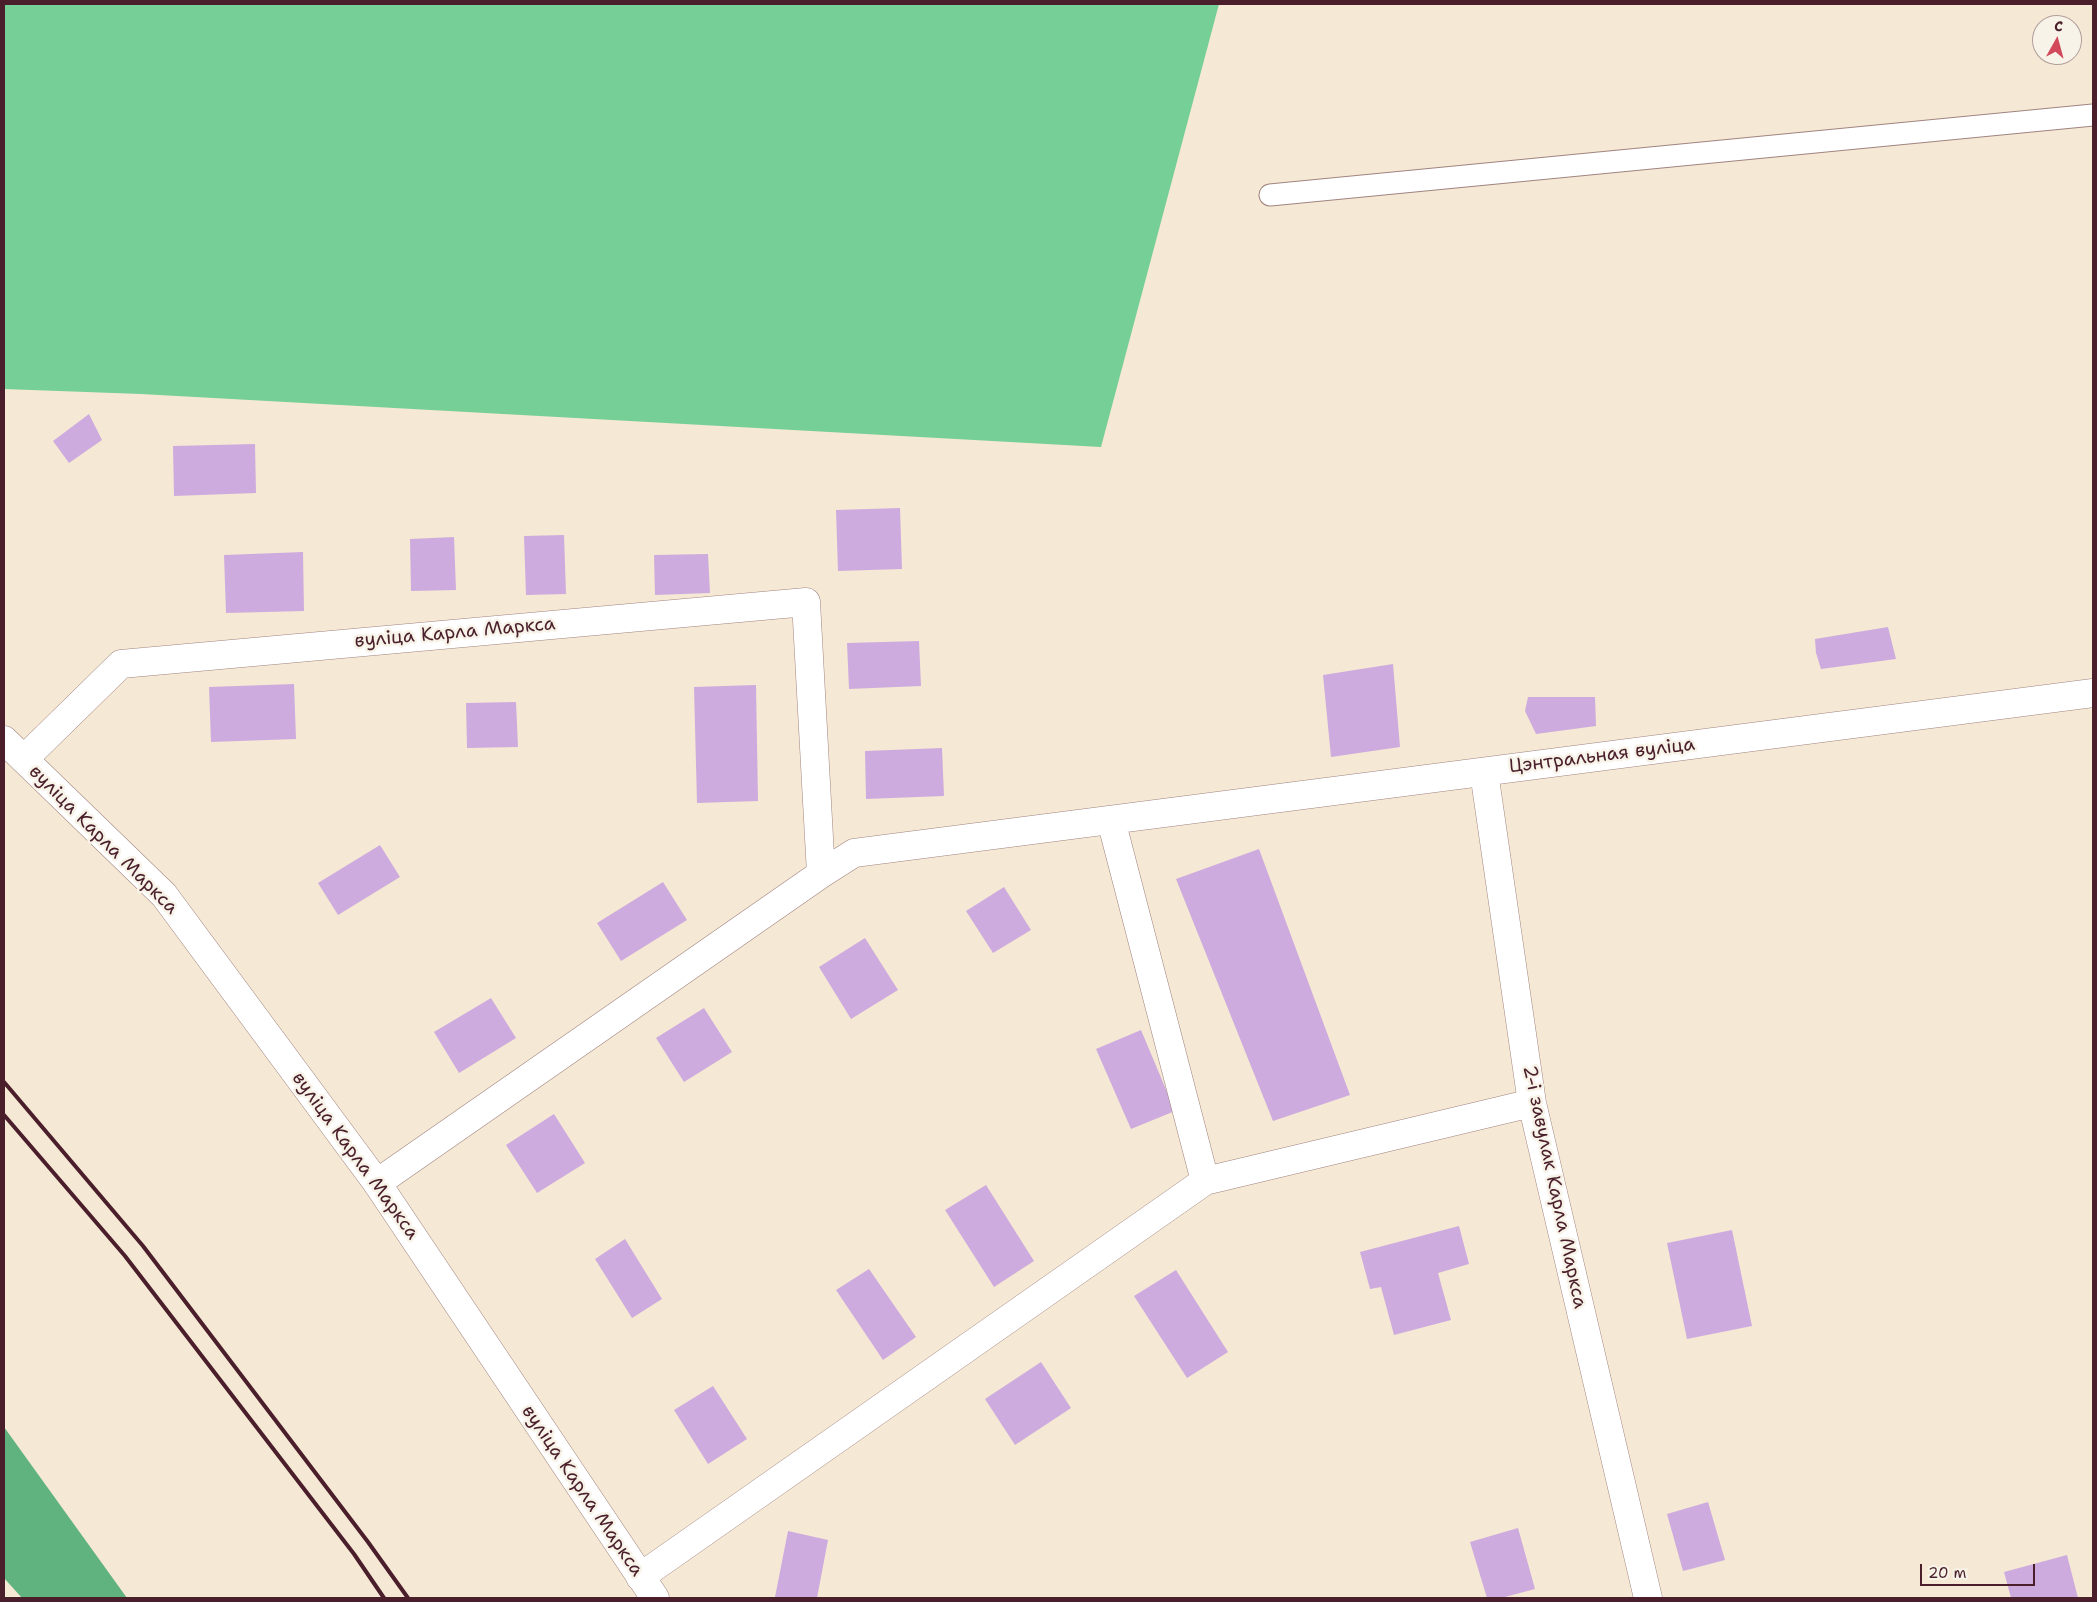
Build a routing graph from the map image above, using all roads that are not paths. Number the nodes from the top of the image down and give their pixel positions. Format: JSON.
{"nodes":[{"id":1,"x":2093,"y":115,"type":"edge"},
{"id":2,"x":1270,"y":195,"type":"dead end"},
{"id":3,"x":2093,"y":693,"type":"edge"},
{"id":4,"x":4,"y":740,"type":"edge"},
{"id":5,"x":24,"y":759,"type":"junction"},
{"id":6,"x":1484,"y":772,"type":"junction"},
{"id":7,"x":1110,"y":820,"type":"junction"},
{"id":8,"x":821,"y":874,"type":"junction"},
{"id":9,"x":1532,"y":1103,"type":"junction"},
{"id":10,"x":1205,"y":1181,"type":"junction"},
{"id":11,"x":377,"y":1182,"type":"junction"},
{"id":12,"x":647,"y":1588,"type":"edge"},
{"id":13,"x":1648,"y":1598,"type":"edge"}],
"edges":[{"from":1,"to":2,"type":"lane"},
{"from":3,"to":6,"type":"street","name":"Цэнтральная вуліца"},
{"from":4,"to":5,"type":"street"},
{"from":5,"to":8,"type":"street","name":"вуліца Карла Маркса"},
{"from":5,"to":11,"type":"street","name":"вуліца Карла Маркса"},
{"from":6,"to":7,"type":"street","name":"Цэнтральная вуліца"},
{"from":6,"to":9,"type":"street","name":"2-і завулак Карла Маркса"},
{"from":7,"to":8,"type":"street","name":"Цэнтральная вуліца"},
{"from":7,"to":10,"type":"street"},
{"from":8,"to":11,"type":"street","name":"Цэнтральная вуліца"},
{"from":9,"to":10,"type":"street"},
{"from":9,"to":13,"type":"street","name":"2-і завулак Карла Маркса"},
{"from":10,"to":12,"type":"street"},
{"from":11,"to":12,"type":"street","name":"вуліца Карла Маркса"}]}
